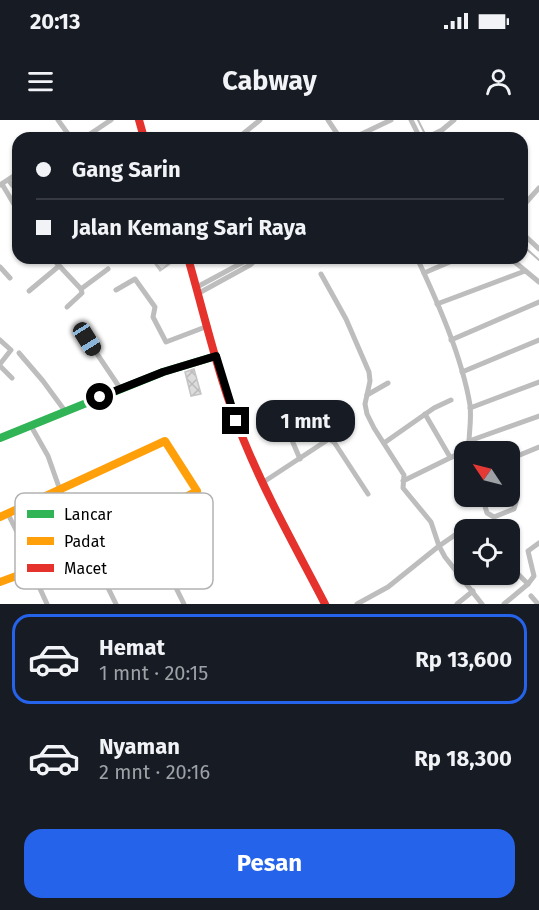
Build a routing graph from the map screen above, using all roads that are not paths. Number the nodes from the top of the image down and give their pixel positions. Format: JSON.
{"nodes":[{"id":1,"x":111,"y":120,"type":"edge"},
{"id":2,"x":260,"y":120,"type":"edge"},
{"id":3,"x":391,"y":120,"type":"edge"},
{"id":4,"x":454,"y":120,"type":"edge"},
{"id":5,"x":369,"y":130,"type":"joint"},
{"id":6,"x":93,"y":132,"type":"edge"},
{"id":7,"x":245,"y":132,"type":"edge"},
{"id":8,"x":365,"y":132,"type":"edge"},
{"id":9,"x":438,"y":132,"type":"edge"},
{"id":10,"x":12,"y":178,"type":"edge"},
{"id":11,"x":9,"y":181,"type":"junction"},
{"id":12,"x":1,"y":184,"type":"edge"},
{"id":13,"x":12,"y":185,"type":"edge"},
{"id":14,"x":539,"y":188,"type":"edge"},
{"id":15,"x":528,"y":200,"type":"edge"},
{"id":16,"x":12,"y":201,"type":"edge"},
{"id":17,"x":539,"y":238,"type":"edge"},
{"id":18,"x":528,"y":239,"type":"edge"},
{"id":19,"x":533,"y":244,"type":"junction"},
{"id":20,"x":539,"y":249,"type":"edge"},
{"id":21,"x":190,"y":264,"type":"edge"},
{"id":22,"x":241,"y":264,"type":"edge"},
{"id":23,"x":251,"y":264,"type":"edge"},
{"id":24,"x":420,"y":264,"type":"edge"},
{"id":25,"x":445,"y":264,"type":"edge"},
{"id":26,"x":517,"y":264,"type":"edge"},
{"id":27,"x":59,"y":266,"type":"joint"},
{"id":28,"x":0,"y":267,"type":"edge"},
{"id":29,"x":108,"y":269,"type":"dead end"},
{"id":30,"x":525,"y":271,"type":"junction"},
{"id":31,"x":424,"y":273,"type":"junction"},
{"id":32,"x":321,"y":274,"type":"dead end"},
{"id":33,"x":10,"y":278,"type":"dead end"},
{"id":34,"x":539,"y":282,"type":"edge"},
{"id":35,"x":81,"y":289,"type":"junction"},
{"id":36,"x":116,"y":290,"type":"dead end"},
{"id":37,"x":198,"y":290,"type":"junction"},
{"id":38,"x":29,"y":291,"type":"dead end"},
{"id":39,"x":539,"y":302,"type":"edge"},
{"id":40,"x":437,"y":304,"type":"junction"},
{"id":41,"x":67,"y":307,"type":"dead end"},
{"id":42,"x":208,"y":326,"type":"junction"},
{"id":43,"x":87,"y":339,"type":"dead end"},
{"id":44,"x":0,"y":340,"type":"edge"},
{"id":45,"x":451,"y":340,"type":"junction"},
{"id":46,"x":539,"y":340,"type":"edge"},
{"id":47,"x":19,"y":353,"type":"dead end"},
{"id":48,"x":216,"y":356,"type":"junction"},
{"id":49,"x":0,"y":365,"type":"edge"},
{"id":50,"x":462,"y":372,"type":"junction"},
{"id":51,"x":12,"y":378,"type":"dead end"},
{"id":52,"x":539,"y":382,"type":"edge"},
{"id":53,"x":388,"y":383,"type":"dead end"},
{"id":54,"x":120,"y":388,"type":"junction"},
{"id":55,"x":367,"y":395,"type":"junction"},
{"id":56,"x":451,"y":400,"type":"dead end"},
{"id":57,"x":470,"y":408,"type":"junction"},
{"id":58,"x":311,"y":410,"type":"dead end"},
{"id":59,"x":65,"y":411,"type":"junction"},
{"id":60,"x":425,"y":414,"type":"junction"},
{"id":61,"x":539,"y":416,"type":"edge"},
{"id":62,"x":285,"y":424,"type":"dead end"},
{"id":63,"x":31,"y":426,"type":"junction"},
{"id":64,"x":0,"y":438,"type":"edge"},
{"id":65,"x":325,"y":441,"type":"junction"},
{"id":66,"x":469,"y":441,"type":"joint"},
{"id":67,"x":384,"y":443,"type":"junction"},
{"id":68,"x":539,"y":447,"type":"edge"},
{"id":69,"x":520,"y":455,"type":"edge"},
{"id":70,"x":454,"y":456,"type":"edge"},
{"id":71,"x":450,"y":458,"type":"junction"},
{"id":72,"x":300,"y":459,"type":"junction"},
{"id":73,"x":403,"y":481,"type":"junction"},
{"id":74,"x":262,"y":483,"type":"junction"},
{"id":75,"x":60,"y":490,"type":"junction"},
{"id":76,"x":53,"y":493,"type":"edge"},
{"id":77,"x":62,"y":493,"type":"edge"},
{"id":78,"x":193,"y":493,"type":"edge"},
{"id":79,"x":368,"y":494,"type":"dead end"},
{"id":80,"x":485,"y":507,"type":"edge"},
{"id":81,"x":515,"y":507,"type":"edge"},
{"id":82,"x":4,"y":515,"type":"edge"},
{"id":83,"x":15,"y":530,"type":"edge"},
{"id":84,"x":454,"y":536,"type":"edge"},
{"id":85,"x":539,"y":543,"type":"edge"},
{"id":86,"x":439,"y":546,"type":"junction"},
{"id":87,"x":520,"y":576,"type":"edge"},
{"id":88,"x":15,"y":577,"type":"edge"},
{"id":89,"x":0,"y":582,"type":"edge"},
{"id":90,"x":528,"y":584,"type":"junction"},
{"id":91,"x":40,"y":589,"type":"edge"},
{"id":92,"x":109,"y":589,"type":"edge"},
{"id":93,"x":176,"y":589,"type":"edge"},
{"id":94,"x":473,"y":591,"type":"junction"},
{"id":95,"x":531,"y":596,"type":"dead end"},
{"id":96,"x":47,"y":604,"type":"edge"},
{"id":97,"x":116,"y":604,"type":"edge"},
{"id":98,"x":183,"y":604,"type":"edge"},
{"id":99,"x":325,"y":604,"type":"edge"},
{"id":100,"x":357,"y":604,"type":"edge"},
{"id":101,"x":457,"y":604,"type":"edge"},
{"id":102,"x":482,"y":604,"type":"edge"},
{"id":103,"x":504,"y":604,"type":"edge"},
{"id":104,"x":538,"y":604,"type":"edge"}],
"edges":[{"from":1,"to":6,"type":"street"},
{"from":2,"to":7,"type":"street"},
{"from":3,"to":5,"type":"street"},
{"from":4,"to":9,"type":"street"},
{"from":5,"to":8,"type":"street"},
{"from":10,"to":11,"type":"street"},
{"from":11,"to":12,"type":"street"},
{"from":11,"to":13,"type":"street"},
{"from":12,"to":16,"type":"street"},
{"from":14,"to":15,"type":"street"},
{"from":17,"to":19,"type":"street"},
{"from":18,"to":19,"type":"street"},
{"from":19,"to":20,"type":"street"},
{"from":21,"to":37,"type":"street"},
{"from":22,"to":37,"type":"street"},
{"from":23,"to":37,"type":"street"},
{"from":24,"to":31,"type":"street"},
{"from":25,"to":31,"type":"street"},
{"from":26,"to":30,"type":"street"},
{"from":27,"to":35,"type":"street"},
{"from":27,"to":38,"type":"street"},
{"from":28,"to":33,"type":"street"},
{"from":29,"to":35,"type":"street"},
{"from":30,"to":34,"type":"street"},
{"from":30,"to":40,"type":"street"},
{"from":31,"to":40,"type":"street"},
{"from":32,"to":55,"type":"street"},
{"from":35,"to":41,"type":"street"},
{"from":36,"to":42,"type":"street"},
{"from":37,"to":42,"type":"street"},
{"from":39,"to":45,"type":"street"},
{"from":40,"to":45,"type":"street"},
{"from":42,"to":48,"type":"street"},
{"from":43,"to":54,"type":"street"},
{"from":44,"to":49,"type":"street"},
{"from":45,"to":50,"type":"street"},
{"from":46,"to":50,"type":"street"},
{"from":47,"to":59,"type":"street"},
{"from":48,"to":54,"type":"street"},
{"from":48,"to":74,"type":"street"},
{"from":49,"to":51,"type":"street"},
{"from":50,"to":57,"type":"street"},
{"from":52,"to":57,"type":"street"},
{"from":53,"to":55,"type":"street"},
{"from":54,"to":59,"type":"street"},
{"from":55,"to":67,"type":"street"},
{"from":56,"to":60,"type":"street"},
{"from":57,"to":66,"type":"street"},
{"from":58,"to":65,"type":"street"},
{"from":59,"to":63,"type":"street"},
{"from":60,"to":67,"type":"street"},
{"from":60,"to":71,"type":"street"},
{"from":61,"to":66,"type":"street"},
{"from":62,"to":72,"type":"street"},
{"from":63,"to":64,"type":"street"},
{"from":63,"to":75,"type":"street"},
{"from":65,"to":72,"type":"street"},
{"from":65,"to":79,"type":"street"},
{"from":67,"to":73,"type":"street"},
{"from":68,"to":69,"type":"street"},
{"from":70,"to":71,"type":"street"},
{"from":71,"to":73,"type":"street"},
{"from":72,"to":74,"type":"street"},
{"from":73,"to":86,"type":"street"},
{"from":74,"to":99,"type":"street"},
{"from":75,"to":76,"type":"street"},
{"from":75,"to":77,"type":"street"},
{"from":75,"to":78,"type":"street"},
{"from":80,"to":81,"type":"street"},
{"from":82,"to":83,"type":"street"},
{"from":84,"to":86,"type":"street"},
{"from":85,"to":90,"type":"street"},
{"from":86,"to":94,"type":"street"},
{"from":86,"to":100,"type":"street"},
{"from":87,"to":90,"type":"street"},
{"from":88,"to":89,"type":"street"},
{"from":90,"to":103,"type":"street"},
{"from":91,"to":96,"type":"street"},
{"from":92,"to":97,"type":"street"},
{"from":93,"to":98,"type":"street"},
{"from":94,"to":101,"type":"street"},
{"from":94,"to":102,"type":"street"},
{"from":95,"to":104,"type":"street"}]}
